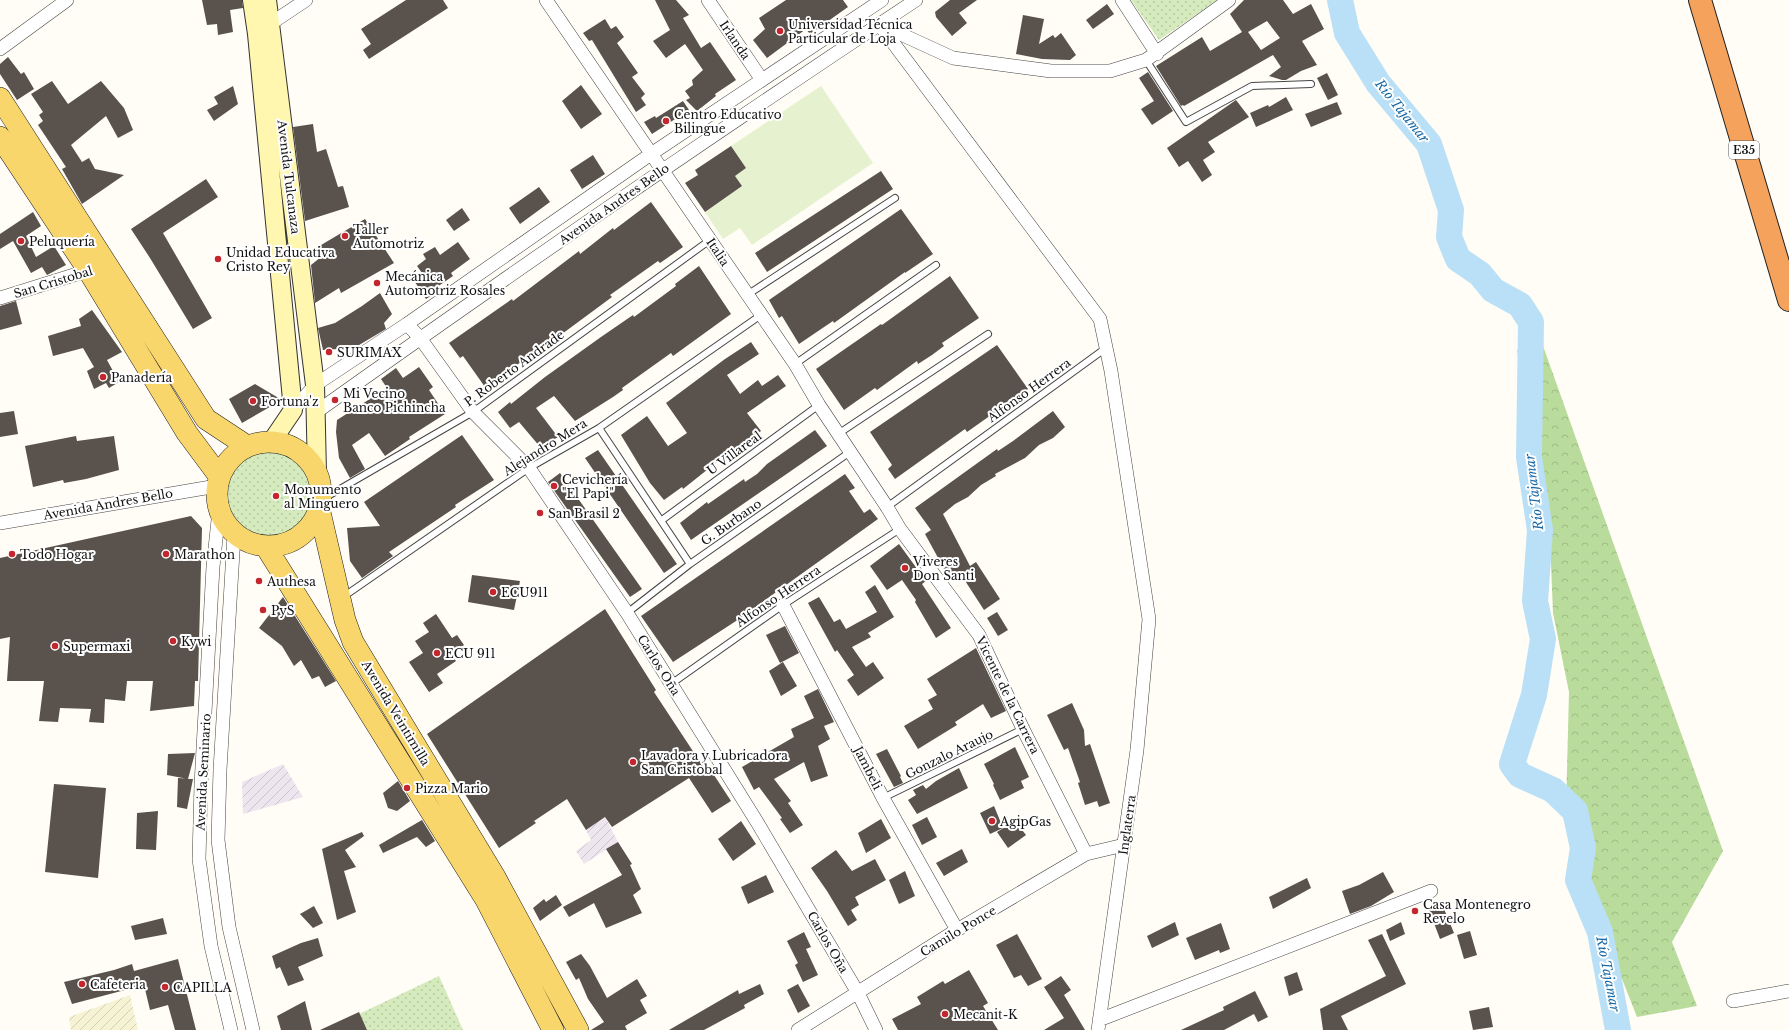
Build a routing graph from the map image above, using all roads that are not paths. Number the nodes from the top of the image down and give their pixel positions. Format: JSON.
{"nodes":[{"id":1,"x":67,"y":0,"type":"edge"},
{"id":2,"x":252,"y":0,"type":"edge"},
{"id":3,"x":267,"y":0,"type":"edge"},
{"id":4,"x":306,"y":0,"type":"edge"},
{"id":5,"x":546,"y":0,"type":"edge"},
{"id":6,"x":708,"y":0,"type":"edge"},
{"id":7,"x":916,"y":0,"type":"edge"},
{"id":8,"x":1122,"y":0,"type":"edge"},
{"id":9,"x":1229,"y":0,"type":"edge"},
{"id":10,"x":1700,"y":0,"type":"edge"},
{"id":11,"x":873,"y":2,"type":"edge"},
{"id":12,"x":879,"y":24,"type":"junction"},
{"id":13,"x":263,"y":29,"type":"junction"},
{"id":14,"x":0,"y":49,"type":"edge"},
{"id":15,"x":1157,"y":54,"type":"junction"},
{"id":16,"x":1146,"y":60,"type":"junction"},
{"id":17,"x":762,"y":80,"type":"junction"},
{"id":18,"x":1311,"y":84,"type":"dead end"},
{"id":19,"x":0,"y":98,"type":"edge"},
{"id":20,"x":0,"y":136,"type":"edge"},
{"id":21,"x":651,"y":154,"type":"junction"},
{"id":22,"x":663,"y":171,"type":"junction"},
{"id":23,"x":895,"y":198,"type":"dead end"},
{"id":24,"x":710,"y":240,"type":"junction"},
{"id":25,"x":936,"y":265,"type":"dead end"},
{"id":26,"x":98,"y":268,"type":"junction"},
{"id":27,"x":747,"y":295,"type":"junction"},
{"id":28,"x":0,"y":298,"type":"edge"},
{"id":29,"x":1789,"y":300,"type":"edge"},
{"id":30,"x":761,"y":315,"type":"junction"},
{"id":31,"x":407,"y":324,"type":"junction"},
{"id":32,"x":988,"y":334,"type":"dead end"},
{"id":33,"x":420,"y":338,"type":"junction"},
{"id":34,"x":1106,"y":348,"type":"junction"},
{"id":35,"x":795,"y":364,"type":"junction"},
{"id":36,"x":315,"y":385,"type":"junction"},
{"id":37,"x":819,"y":405,"type":"junction"},
{"id":38,"x":293,"y":410,"type":"junction"},
{"id":39,"x":473,"y":412,"type":"junction"},
{"id":40,"x":315,"y":413,"type":"junction"},
{"id":41,"x":599,"y":428,"type":"junction"},
{"id":42,"x":838,"y":434,"type":"junction"},
{"id":43,"x":272,"y":441,"type":"junction"},
{"id":44,"x":247,"y":446,"type":"junction"},
{"id":45,"x":850,"y":452,"type":"junction"},
{"id":46,"x":529,"y":468,"type":"junction"},
{"id":47,"x":317,"y":473,"type":"junction"},
{"id":48,"x":218,"y":481,"type":"junction"},
{"id":49,"x":320,"y":504,"type":"junction"},
{"id":50,"x":887,"y":506,"type":"junction"},
{"id":51,"x":219,"y":512,"type":"junction"},
{"id":52,"x":662,"y":520,"type":"junction"},
{"id":53,"x":0,"y":523,"type":"edge"},
{"id":54,"x":900,"y":529,"type":"junction"},
{"id":55,"x":234,"y":534,"type":"junction"},
{"id":56,"x":266,"y":547,"type":"junction"},
{"id":57,"x":690,"y":564,"type":"junction"},
{"id":58,"x":341,"y":599,"type":"junction"},
{"id":59,"x":783,"y":605,"type":"junction"},
{"id":60,"x":627,"y":613,"type":"junction"},
{"id":61,"x":671,"y":684,"type":"junction"},
{"id":62,"x":1024,"y":729,"type":"junction"},
{"id":63,"x":883,"y":798,"type":"junction"},
{"id":64,"x":1124,"y":846,"type":"junction"},
{"id":65,"x":1086,"y":854,"type":"junction"},
{"id":66,"x":1430,"y":891,"type":"dead end"},
{"id":67,"x":957,"y":930,"type":"junction"},
{"id":68,"x":517,"y":939,"type":"junction"},
{"id":69,"x":1789,"y":991,"type":"edge"},
{"id":70,"x":858,"y":993,"type":"junction"},
{"id":71,"x":1733,"y":1001,"type":"dead end"},
{"id":72,"x":1098,"y":1025,"type":"edge"},
{"id":73,"x":231,"y":1030,"type":"edge"},
{"id":74,"x":253,"y":1030,"type":"edge"},
{"id":75,"x":553,"y":1030,"type":"edge"},
{"id":76,"x":578,"y":1030,"type":"edge"},
{"id":77,"x":798,"y":1030,"type":"edge"},
{"id":78,"x":876,"y":1030,"type":"edge"}],
"edges":[{"from":1,"to":14,"type":"street"},
{"from":2,"to":13,"type":"street","name":"Avenida Tulcanaza"},
{"from":3,"to":13,"type":"street","name":"Avenida Tulcanaza"},
{"from":4,"to":13,"type":"street"},
{"from":5,"to":21,"type":"street","name":"Italia"},
{"from":6,"to":17,"type":"street","name":"Irlanda"},
{"from":7,"to":12,"type":"street","name":"Avenida Andres Bello"},
{"from":8,"to":15,"type":"street"},
{"from":9,"to":15,"type":"street"},
{"from":10,"to":29,"type":"highway","number":"E35"},
{"from":11,"to":17,"type":"street","name":"Avenida Andres Bello"},
{"from":12,"to":16,"type":"street"},
{"from":12,"to":22,"type":"street","name":"Avenida Andres Bello"},
{"from":12,"to":34,"type":"street","name":"Inglaterra"},
{"from":13,"to":36,"type":"street","name":"Avenida Tulcanaza"},
{"from":13,"to":38,"type":"street","name":"Avenida Tulcanaza"},
{"from":15,"to":16,"type":"street"},
{"from":16,"to":18,"type":"lane"},
{"from":17,"to":21,"type":"street","name":"Avenida Andres Bello"},
{"from":19,"to":26,"type":"main road"},
{"from":20,"to":26,"type":"main road"},
{"from":21,"to":22,"type":"street","name":"Italia"},
{"from":21,"to":31,"type":"street","name":"Avenida Andres Bello"},
{"from":22,"to":24,"type":"street","name":"Italia"},
{"from":22,"to":33,"type":"street","name":"Avenida Andres Bello"},
{"from":23,"to":27,"type":"lane"},
{"from":24,"to":27,"type":"street","name":"Italia"},
{"from":24,"to":39,"type":"lane","name":"P. Roberto Andrade"},
{"from":25,"to":35,"type":"lane"},
{"from":26,"to":28,"type":"street","name":"San Cristobal"},
{"from":26,"to":44,"type":"main road"},
{"from":26,"to":48,"type":"main road"},
{"from":27,"to":30,"type":"street","name":"Italia"},
{"from":30,"to":35,"type":"street","name":"Italia"},
{"from":30,"to":41,"type":"lane","name":"Alejandro Mera"},
{"from":31,"to":33,"type":"street","name":"Carlos Oña"},
{"from":31,"to":36,"type":"street","name":"Avenida Andres Bello"},
{"from":32,"to":42,"type":"lane"},
{"from":33,"to":39,"type":"street","name":"Carlos Oña"},
{"from":33,"to":40,"type":"street","name":"Avenida Andres Bello"},
{"from":34,"to":50,"type":"lane","name":"Alfonso Herrera"},
{"from":34,"to":64,"type":"street","name":"Inglaterra"},
{"from":35,"to":37,"type":"street","name":"Italia"},
{"from":36,"to":38,"type":"street","name":"Avenida Andres Bello"},
{"from":36,"to":40,"type":"street","name":"Avenida Tulcanaza"},
{"from":37,"to":42,"type":"street","name":"Italia"},
{"from":37,"to":52,"type":"lane","name":"U Villareal"},
{"from":38,"to":43,"type":"street"},
{"from":39,"to":46,"type":"street","name":"Carlos Oña"},
{"from":39,"to":49,"type":"lane","name":"P. Roberto Andrade"},
{"from":40,"to":47,"type":"street","name":"Avenida Tulcanaza"},
{"from":41,"to":46,"type":"lane","name":"Alejandro Mera"},
{"from":41,"to":52,"type":"lane"},
{"from":41,"to":57,"type":"lane"},
{"from":42,"to":45,"type":"street","name":"Italia"},
{"from":43,"to":44,"type":"main road"},
{"from":43,"to":47,"type":"main road"},
{"from":44,"to":48,"type":"main road"},
{"from":45,"to":50,"type":"street","name":"Italia"},
{"from":45,"to":57,"type":"lane","name":"G. Burbano"},
{"from":46,"to":58,"type":"lane","name":"Alejandro Mera"},
{"from":46,"to":60,"type":"street","name":"Carlos Oña"},
{"from":47,"to":49,"type":"main road"},
{"from":48,"to":51,"type":"main road"},
{"from":48,"to":53,"type":"street","name":"Avenida Andres Bello"},
{"from":49,"to":56,"type":"main road"},
{"from":49,"to":58,"type":"main road","name":"Avenida Veintimilla"},
{"from":50,"to":54,"type":"street","name":"Vicente de la Carrera"},
{"from":51,"to":55,"type":"main road"},
{"from":51,"to":73,"type":"street","name":"Avenida Seminario"},
{"from":52,"to":57,"type":"lane"},
{"from":54,"to":59,"type":"lane","name":"Alfonso Herrera"},
{"from":54,"to":62,"type":"street","name":"Vicente de la Carrera"},
{"from":55,"to":56,"type":"main road"},
{"from":55,"to":74,"type":"street","name":"Avenida Seminario"},
{"from":56,"to":68,"type":"main road","name":"Avenida Veintimilla"},
{"from":57,"to":60,"type":"lane","name":"G. Burbano"},
{"from":58,"to":68,"type":"main road","name":"Avenida Veintimilla"},
{"from":59,"to":61,"type":"lane","name":"Alfonso Herrera"},
{"from":59,"to":63,"type":"street","name":"Jambeli"},
{"from":60,"to":61,"type":"street","name":"Carlos Oña"},
{"from":61,"to":70,"type":"street","name":"Carlos Oña"},
{"from":62,"to":63,"type":"lane","name":"Gonzalo Araujo"},
{"from":62,"to":65,"type":"street","name":"Vicente de la Carrera"},
{"from":63,"to":67,"type":"street","name":"Jambeli"},
{"from":64,"to":65,"type":"street","name":"Camilo Ponce"},
{"from":64,"to":72,"type":"street","name":"Inglaterra"},
{"from":65,"to":67,"type":"street","name":"Camilo Ponce"},
{"from":66,"to":72,"type":"street"},
{"from":67,"to":70,"type":"street","name":"Camilo Ponce"},
{"from":68,"to":75,"type":"main road","name":"Avenida Veintimilla"},
{"from":68,"to":76,"type":"main road","name":"Avenida Veintimilla"},
{"from":69,"to":71,"type":"street"},
{"from":70,"to":77,"type":"street","name":"Camilo Ponce"},
{"from":70,"to":78,"type":"street","name":"Carlos Oña"}]}
